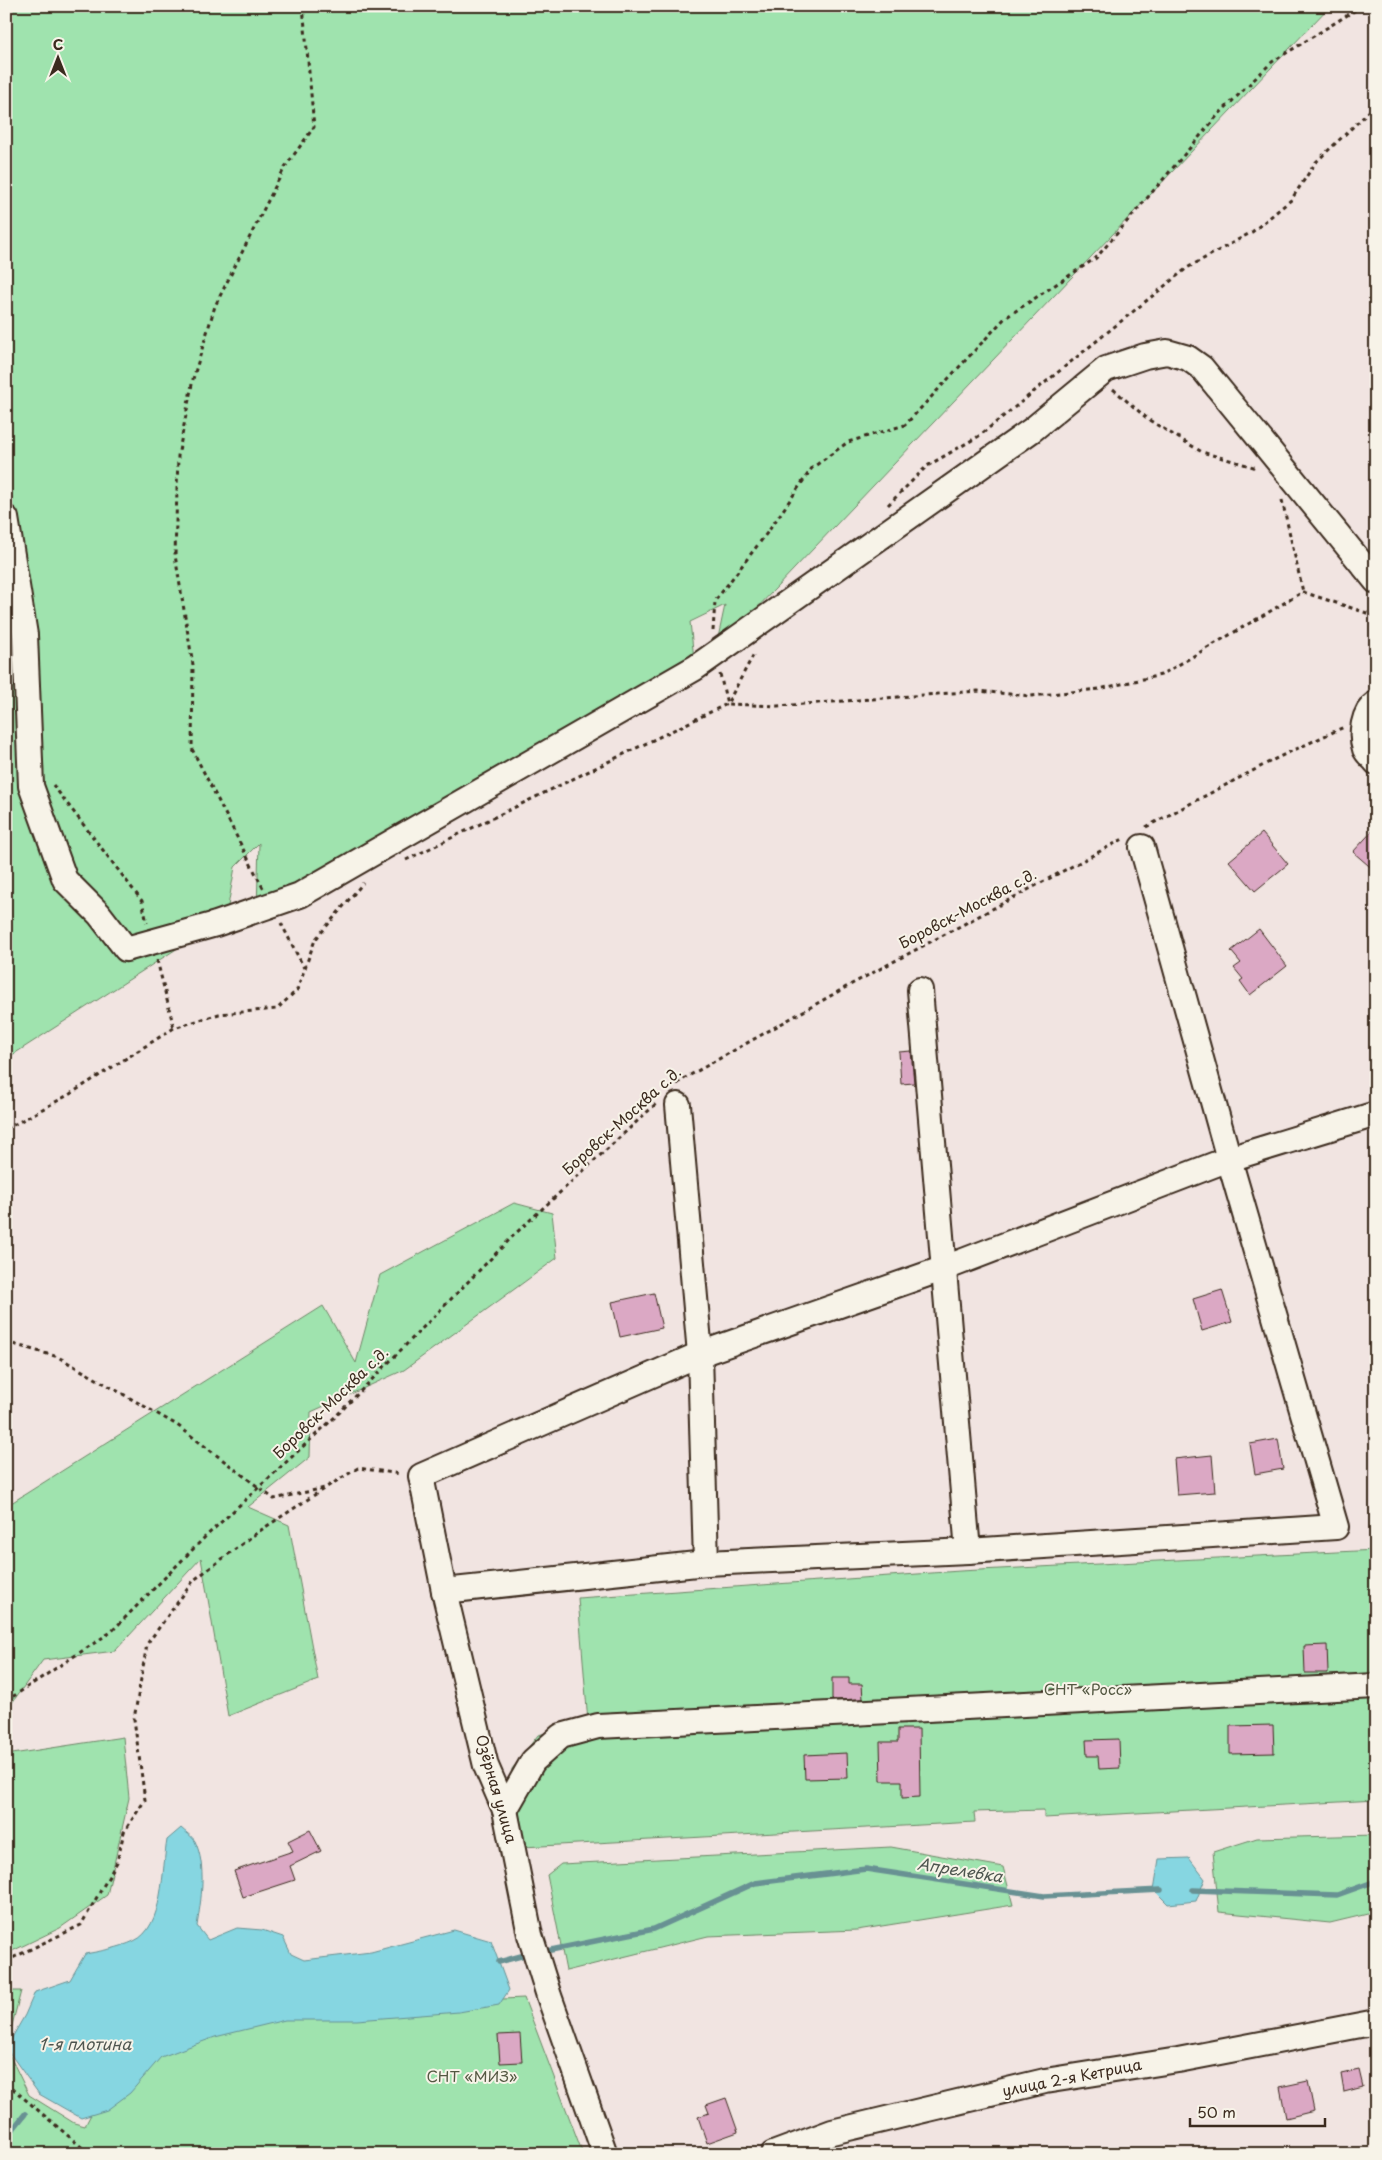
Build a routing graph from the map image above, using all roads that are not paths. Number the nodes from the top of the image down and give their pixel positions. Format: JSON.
{"nodes":[{"id":1,"x":6,"y":518,"type":"edge"},
{"id":2,"x":1376,"y":581,"type":"edge"},
{"id":3,"x":1368,"y":716,"type":"edge"},
{"id":4,"x":1376,"y":762,"type":"edge"},
{"id":5,"x":1137,"y":838,"type":"road end"},
{"id":6,"x":920,"y":990,"type":"dead end"},
{"id":7,"x":670,"y":1098,"type":"road end"},
{"id":8,"x":1376,"y":1114,"type":"edge"},
{"id":9,"x":1229,"y":1159,"type":"junction"},
{"id":10,"x":945,"y":1268,"type":"junction"},
{"id":11,"x":700,"y":1354,"type":"junction"},
{"id":12,"x":968,"y":1551,"type":"junction"},
{"id":13,"x":706,"y":1563,"type":"junction"},
{"id":14,"x":444,"y":1591,"type":"junction"},
{"id":15,"x":1376,"y":1686,"type":"edge"},
{"id":16,"x":505,"y":1810,"type":"junction"},
{"id":17,"x":1376,"y":2022,"type":"edge"},
{"id":18,"x":604,"y":2154,"type":"edge"},
{"id":19,"x":773,"y":2154,"type":"edge"}],
"edges":[{"from":1,"to":2,"type":"street"},
{"from":3,"to":4,"type":"street"},
{"from":5,"to":9,"type":"street"},
{"from":6,"to":10,"type":"street"},
{"from":7,"to":11,"type":"street"},
{"from":8,"to":9,"type":"street"},
{"from":9,"to":10,"type":"street"},
{"from":9,"to":12,"type":"street"},
{"from":10,"to":11,"type":"street"},
{"from":10,"to":12,"type":"street"},
{"from":11,"to":13,"type":"street"},
{"from":11,"to":14,"type":"street","name":"Озёрная улица"},
{"from":12,"to":13,"type":"street"},
{"from":13,"to":14,"type":"street"},
{"from":14,"to":16,"type":"street","name":"Озёрная улица"},
{"from":15,"to":16,"type":"street"},
{"from":16,"to":18,"type":"street","name":"Озёрная улица"},
{"from":17,"to":19,"type":"street","name":"улица 2-я Кетрица"}]}
